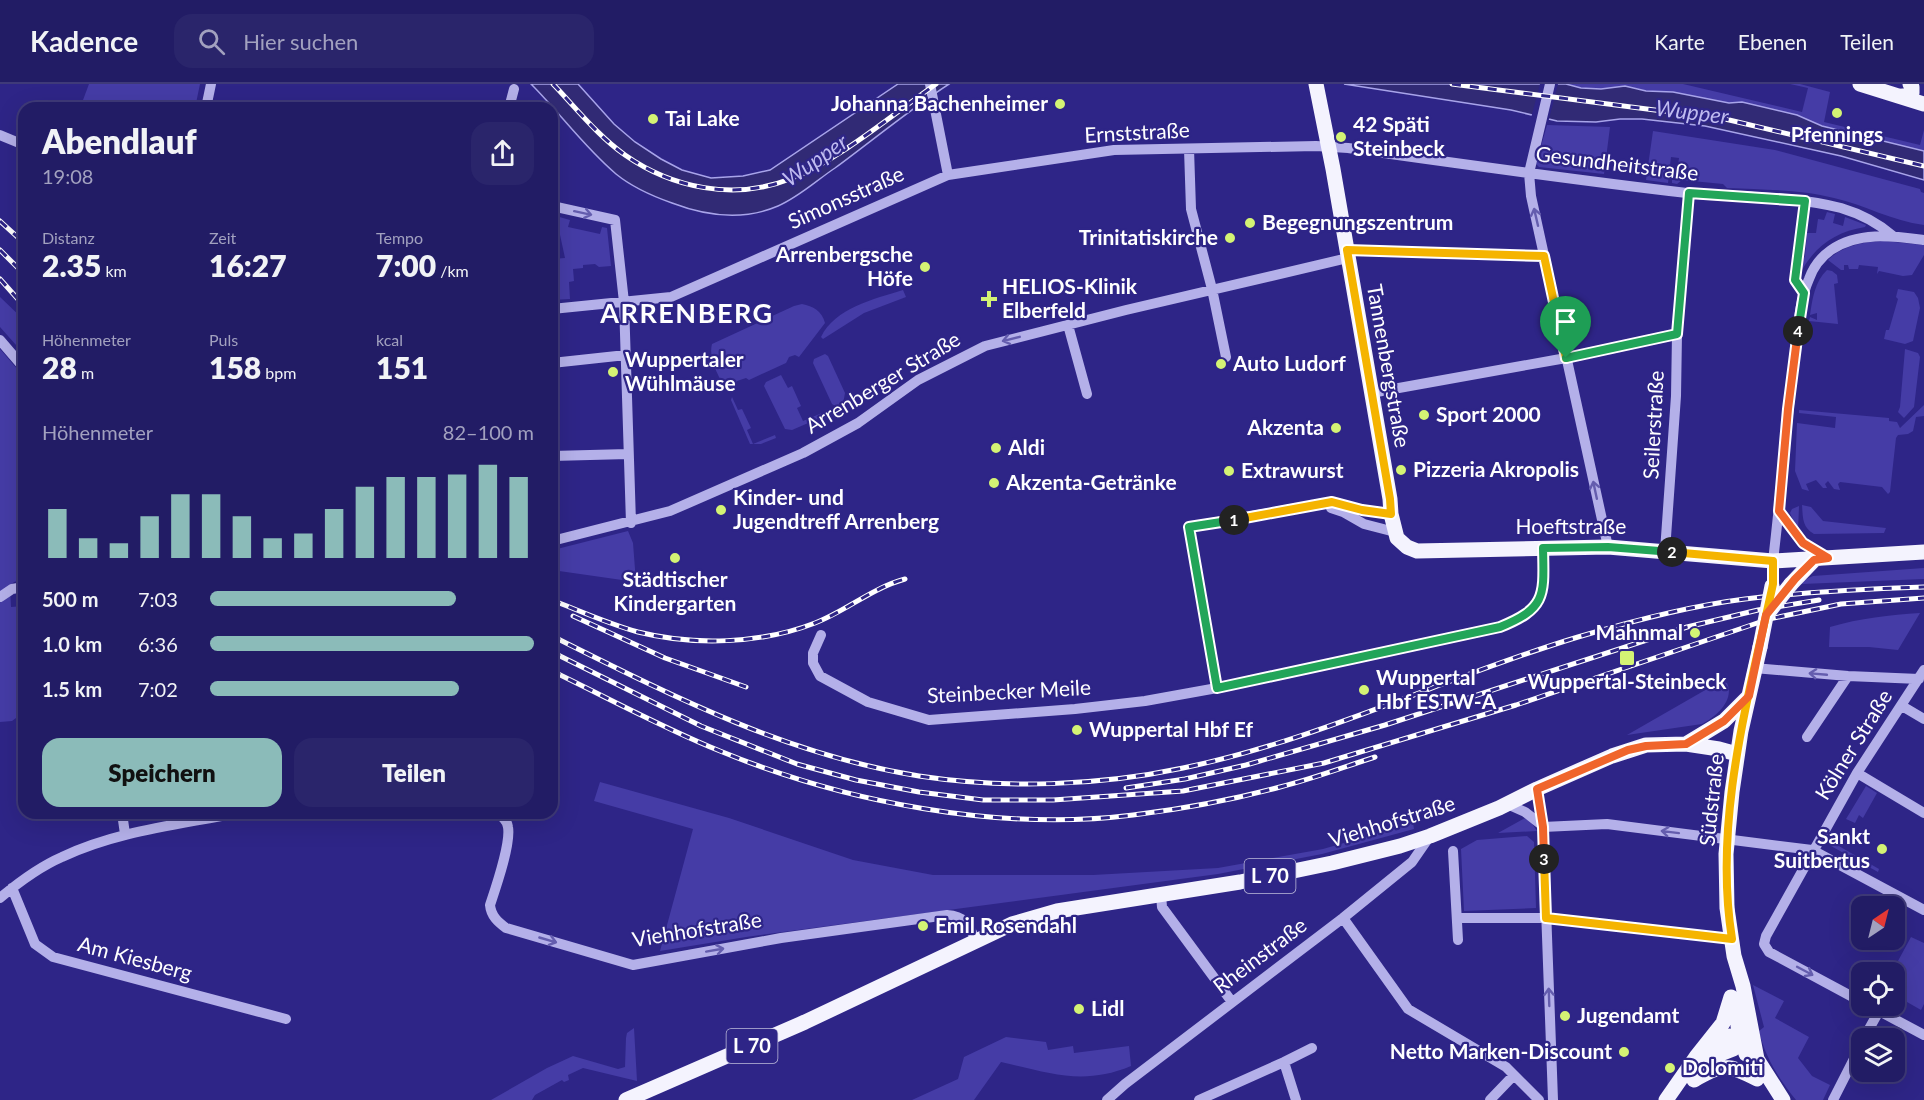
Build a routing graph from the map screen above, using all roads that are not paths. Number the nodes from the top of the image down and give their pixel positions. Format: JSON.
{"nodes":[{"id":1,"x":211,"y":84,"type":"edge"},
{"id":2,"x":930,"y":84,"type":"edge"},
{"id":3,"x":1550,"y":84,"type":"edge"},
{"id":4,"x":1860,"y":84,"type":"edge"},
{"id":5,"x":1915,"y":84,"type":"edge"},
{"id":6,"x":1316,"y":85,"type":"edge"},
{"id":7,"x":1924,"y":87,"type":"edge"},
{"id":8,"x":514,"y":89,"type":"dead end"},
{"id":9,"x":1906,"y":90,"type":"edge"},
{"id":10,"x":207,"y":102,"type":"edge"},
{"id":11,"x":511,"y":102,"type":"edge"},
{"id":12,"x":1924,"y":104,"type":"edge"},
{"id":13,"x":0,"y":135,"type":"edge"},
{"id":14,"x":18,"y":142,"type":"edge"},
{"id":15,"x":1329,"y":147,"type":"junction"},
{"id":16,"x":1189,"y":149,"type":"junction"},
{"id":17,"x":1529,"y":173,"type":"junction"},
{"id":18,"x":948,"y":175,"type":"junction"},
{"id":19,"x":1689,"y":193,"type":"junction"},
{"id":20,"x":1805,"y":201,"type":"junction"},
{"id":21,"x":558,"y":207,"type":"edge"},
{"id":22,"x":1893,"y":236,"type":"junction"},
{"id":23,"x":1924,"y":240,"type":"edge"},
{"id":24,"x":1347,"y":254,"type":"junction"},
{"id":25,"x":1544,"y":256,"type":"junction"},
{"id":26,"x":1212,"y":289,"type":"junction"},
{"id":27,"x":1804,"y":293,"type":"junction"},
{"id":28,"x":624,"y":302,"type":"junction"},
{"id":29,"x":558,"y":308,"type":"edge"},
{"id":30,"x":1068,"y":325,"type":"junction"},
{"id":31,"x":1677,"y":334,"type":"junction"},
{"id":32,"x":0,"y":340,"type":"edge"},
{"id":33,"x":626,"y":355,"type":"junction"},
{"id":34,"x":1226,"y":357,"type":"dead end"},
{"id":35,"x":1566,"y":358,"type":"junction"},
{"id":36,"x":18,"y":361,"type":"edge"},
{"id":37,"x":558,"y":362,"type":"edge"},
{"id":38,"x":1371,"y":393,"type":"junction"},
{"id":39,"x":1087,"y":394,"type":"dead end"},
{"id":40,"x":628,"y":454,"type":"junction"},
{"id":41,"x":558,"y":456,"type":"edge"},
{"id":42,"x":1320,"y":504,"type":"junction"},
{"id":43,"x":1779,"y":511,"type":"junction"},
{"id":44,"x":1391,"y":514,"type":"junction"},
{"id":45,"x":631,"y":523,"type":"junction"},
{"id":46,"x":1395,"y":532,"type":"junction"},
{"id":47,"x":558,"y":540,"type":"edge"},
{"id":48,"x":1608,"y":547,"type":"junction"},
{"id":49,"x":1543,"y":548,"type":"junction"},
{"id":50,"x":1665,"y":551,"type":"junction"},
{"id":51,"x":1924,"y":552,"type":"edge"},
{"id":52,"x":1821,"y":559,"type":"junction"},
{"id":53,"x":1773,"y":561,"type":"junction"},
{"id":54,"x":18,"y":588,"type":"edge"},
{"id":55,"x":0,"y":597,"type":"edge"},
{"id":56,"x":1766,"y":615,"type":"junction"},
{"id":57,"x":821,"y":635,"type":"dead end"},
{"id":58,"x":1754,"y":668,"type":"junction"},
{"id":59,"x":1921,"y":674,"type":"edge"},
{"id":60,"x":1848,"y":676,"type":"junction"},
{"id":61,"x":1217,"y":688,"type":"junction"},
{"id":62,"x":1749,"y":696,"type":"junction"},
{"id":63,"x":1902,"y":706,"type":"junction"},
{"id":64,"x":1924,"y":719,"type":"edge"},
{"id":65,"x":1807,"y":737,"type":"dead end"},
{"id":66,"x":1686,"y":744,"type":"junction"},
{"id":67,"x":1737,"y":754,"type":"junction"},
{"id":68,"x":1857,"y":773,"type":"junction"},
{"id":69,"x":1537,"y":789,"type":"junction"},
{"id":70,"x":1507,"y":804,"type":"junction"},
{"id":71,"x":1924,"y":813,"type":"edge"},
{"id":72,"x":123,"y":819,"type":"edge"},
{"id":73,"x":205,"y":819,"type":"edge"},
{"id":74,"x":504,"y":819,"type":"edge"},
{"id":75,"x":1543,"y":827,"type":"junction"},
{"id":76,"x":125,"y":834,"type":"junction"},
{"id":77,"x":1430,"y":836,"type":"junction"},
{"id":78,"x":1728,"y":838,"type":"junction"},
{"id":79,"x":1812,"y":850,"type":"junction"},
{"id":80,"x":1453,"y":851,"type":"dead end"},
{"id":81,"x":12,"y":888,"type":"junction"},
{"id":82,"x":1161,"y":895,"type":"junction"},
{"id":83,"x":0,"y":898,"type":"edge"},
{"id":84,"x":1924,"y":910,"type":"edge"},
{"id":85,"x":1343,"y":918,"type":"junction"},
{"id":86,"x":1458,"y":918,"type":"junction"},
{"id":87,"x":1546,"y":918,"type":"junction"},
{"id":88,"x":1732,"y":939,"type":"junction"},
{"id":89,"x":1458,"y":940,"type":"dead end"},
{"id":90,"x":976,"y":941,"type":"junction"},
{"id":91,"x":1734,"y":956,"type":"junction"},
{"id":92,"x":1734,"y":986,"type":"junction"},
{"id":93,"x":1851,"y":996,"type":"edge"},
{"id":94,"x":1232,"y":1002,"type":"junction"},
{"id":95,"x":1888,"y":1016,"type":"edge"},
{"id":96,"x":286,"y":1019,"type":"dead end"},
{"id":97,"x":1749,"y":1025,"type":"junction"},
{"id":98,"x":1924,"y":1035,"type":"edge"},
{"id":99,"x":1742,"y":1040,"type":"junction"},
{"id":100,"x":1312,"y":1048,"type":"dead end"},
{"id":101,"x":1696,"y":1057,"type":"junction"},
{"id":102,"x":1757,"y":1059,"type":"junction"},
{"id":103,"x":1284,"y":1062,"type":"junction"},
{"id":104,"x":1851,"y":1065,"type":"edge"},
{"id":105,"x":1514,"y":1075,"type":"junction"},
{"id":106,"x":1756,"y":1079,"type":"junction"},
{"id":107,"x":1669,"y":1097,"type":"edge"},
{"id":108,"x":626,"y":1100,"type":"edge"},
{"id":109,"x":1107,"y":1100,"type":"edge"},
{"id":110,"x":1199,"y":1100,"type":"edge"},
{"id":111,"x":1296,"y":1100,"type":"edge"},
{"id":112,"x":1490,"y":1100,"type":"edge"},
{"id":113,"x":1539,"y":1100,"type":"edge"},
{"id":114,"x":1552,"y":1100,"type":"edge"},
{"id":115,"x":1771,"y":1100,"type":"edge"},
{"id":116,"x":1783,"y":1100,"type":"edge"},
{"id":117,"x":1833,"y":1100,"type":"edge"}],
"edges":[{"from":1,"to":10,"type":"street"},
{"from":2,"to":18,"type":"street"},
{"from":3,"to":17,"type":"street"},
{"from":4,"to":9,"type":"main road"},
{"from":5,"to":7,"type":"main road"},
{"from":6,"to":15,"type":"main road","name":"Tannenbergstraße"},
{"from":8,"to":11,"type":"street"},
{"from":9,"to":12,"type":"main road"},
{"from":13,"to":14,"type":"street"},
{"from":15,"to":16,"type":"street","name":"Ernststraße"},
{"from":15,"to":17,"type":"street","name":"Gesundheitstraße"},
{"from":15,"to":24,"type":"main road","name":"Tannenbergstraße"},
{"from":16,"to":18,"type":"street","name":"Ernststraße"},
{"from":16,"to":26,"type":"street"},
{"from":17,"to":19,"type":"street","name":"Gesundheitstraße"},
{"from":25,"to":17,"type":"street","one_way":true},
{"from":18,"to":28,"type":"street","name":"Simonsstraße"},
{"from":19,"to":20,"type":"street","name":"Gesundheitstraße"},
{"from":19,"to":31,"type":"street","name":"Seilerstraße"},
{"from":20,"to":22,"type":"street","name":"Gesundheitstraße"},
{"from":20,"to":27,"type":"street"},
{"from":21,"to":28,"type":"street","one_way":true},
{"from":22,"to":23,"type":"street"},
{"from":22,"to":27,"type":"street"},
{"from":24,"to":25,"type":"street","name":"Arrenberger Straße"},
{"from":24,"to":26,"type":"street","name":"Arrenberger Straße"},
{"from":24,"to":38,"type":"main road","name":"Tannenbergstraße"},
{"from":25,"to":35,"type":"street"},
{"from":26,"to":30,"type":"street","name":"Arrenberger Straße"},
{"from":26,"to":34,"type":"street"},
{"from":27,"to":43,"type":"street"},
{"from":28,"to":29,"type":"street","name":"Simonsstraße"},
{"from":28,"to":33,"type":"street"},
{"from":30,"to":39,"type":"street"},
{"from":30,"to":45,"type":"street","name":"Arrenberger Straße","one_way":true},
{"from":31,"to":35,"type":"street"},
{"from":31,"to":50,"type":"street","name":"Seilerstraße"},
{"from":32,"to":36,"type":"street"},
{"from":33,"to":37,"type":"street"},
{"from":33,"to":40,"type":"street"},
{"from":35,"to":38,"type":"street"},
{"from":48,"to":35,"type":"street","one_way":true},
{"from":38,"to":44,"type":"main road","name":"Tannenbergstraße"},
{"from":40,"to":41,"type":"street"},
{"from":40,"to":45,"type":"street"},
{"from":42,"to":44,"type":"street"},
{"from":42,"to":46,"type":"street"},
{"from":42,"to":61,"type":"street"},
{"from":43,"to":52,"type":"street"},
{"from":43,"to":53,"type":"street"},
{"from":44,"to":46,"type":"main road"},
{"from":45,"to":47,"type":"street","name":"Arrenberger Straße"},
{"from":46,"to":49,"type":"main road","name":"Hoeftstraße"},
{"from":48,"to":49,"type":"main road","name":"Hoeftstraße"},
{"from":48,"to":50,"type":"main road","name":"Hoeftstraße"},
{"from":49,"to":61,"type":"street","name":"Steinbecker Meile"},
{"from":50,"to":53,"type":"main road","name":"Hoeftstraße"},
{"from":51,"to":52,"type":"main road","name":"Hoeftstraße"},
{"from":52,"to":53,"type":"main road","name":"Hoeftstraße"},
{"from":52,"to":56,"type":"main road","bridge":true},
{"from":53,"to":56,"type":"main road","name":"Südstraße","bridge":true},
{"from":54,"to":55,"type":"street"},
{"from":56,"to":58,"type":"main road","name":"Südstraße","bridge":true},
{"from":57,"to":61,"type":"street","name":"Steinbecker Meile"},
{"from":60,"to":58,"type":"street","one_way":true},
{"from":58,"to":62,"type":"main road","name":"Südstraße"},
{"from":59,"to":60,"type":"street"},
{"from":59,"to":63,"type":"street","name":"Kölner Straße"},
{"from":60,"to":65,"type":"street"},
{"from":62,"to":66,"type":"main road"},
{"from":62,"to":67,"type":"main road","name":"Südstraße"},
{"from":63,"to":64,"type":"street"},
{"from":63,"to":68,"type":"street","name":"Kölner Straße"},
{"from":66,"to":67,"type":"main road","name":"Viehhofstraße","number":"L 70"},
{"from":66,"to":69,"type":"main road","name":"Viehhofstraße","number":"L 70"},
{"from":67,"to":78,"type":"main road","name":"Südstraße"},
{"from":68,"to":71,"type":"street"},
{"from":68,"to":79,"type":"street","name":"Kölner Straße"},
{"from":69,"to":70,"type":"main road","name":"Viehhofstraße","number":"L 70"},
{"from":69,"to":75,"type":"street"},
{"from":70,"to":75,"type":"street"},
{"from":70,"to":77,"type":"main road","name":"Viehhofstraße","number":"L 70"},
{"from":72,"to":76,"type":"street"},
{"from":73,"to":76,"type":"street"},
{"from":74,"to":90,"type":"street","name":"Viehhofstraße","one_way":true},
{"from":78,"to":75,"type":"street","one_way":true},
{"from":75,"to":87,"type":"street"},
{"from":76,"to":81,"type":"street"},
{"from":77,"to":82,"type":"main road","name":"Viehhofstraße","number":"L 70"},
{"from":77,"to":85,"type":"street","name":"Rheinstraße"},
{"from":78,"to":79,"type":"street"},
{"from":78,"to":88,"type":"main road","name":"Südstraße"},
{"from":79,"to":84,"type":"street"},
{"from":79,"to":93,"type":"street","name":"Kölner Straße","one_way":true},
{"from":80,"to":86,"type":"street"},
{"from":81,"to":83,"type":"street"},
{"from":81,"to":96,"type":"street","name":"Am Kiesberg"},
{"from":82,"to":90,"type":"main road","name":"Viehhofstraße","number":"L 70"},
{"from":82,"to":94,"type":"street"},
{"from":85,"to":94,"type":"street","name":"Rheinstraße"},
{"from":85,"to":105,"type":"street"},
{"from":86,"to":87,"type":"street"},
{"from":86,"to":89,"type":"street"},
{"from":87,"to":88,"type":"street"},
{"from":114,"to":87,"type":"street","one_way":true},
{"from":88,"to":91,"type":"main road","name":"Südstraße"},
{"from":90,"to":108,"type":"main road","number":"L 70"},
{"from":91,"to":92,"type":"main road","name":"Südstraße"},
{"from":91,"to":97,"type":"main road","name":"Südstraße"},
{"from":92,"to":99,"type":"main road","name":"Südstraße"},
{"from":92,"to":101,"type":"main road"},
{"from":94,"to":109,"type":"street","name":"Rheinstraße"},
{"from":95,"to":98,"type":"street"},
{"from":97,"to":99,"type":"main road"},
{"from":97,"to":102,"type":"main road","name":"Südstraße"},
{"from":99,"to":101,"type":"main road"},
{"from":99,"to":102,"type":"main road"},
{"from":99,"to":106,"type":"main road","name":"Südstraße"},
{"from":99,"to":107,"type":"main road"},
{"from":100,"to":103,"type":"street"},
{"from":101,"to":107,"type":"main road"},
{"from":102,"to":116,"type":"main road","name":"Südstraße"},
{"from":103,"to":110,"type":"street"},
{"from":103,"to":111,"type":"street"},
{"from":104,"to":117,"type":"street"},
{"from":105,"to":112,"type":"street"},
{"from":105,"to":113,"type":"street"},
{"from":106,"to":107,"type":"main road"},
{"from":106,"to":115,"type":"main road","name":"Südstraße"}]}
